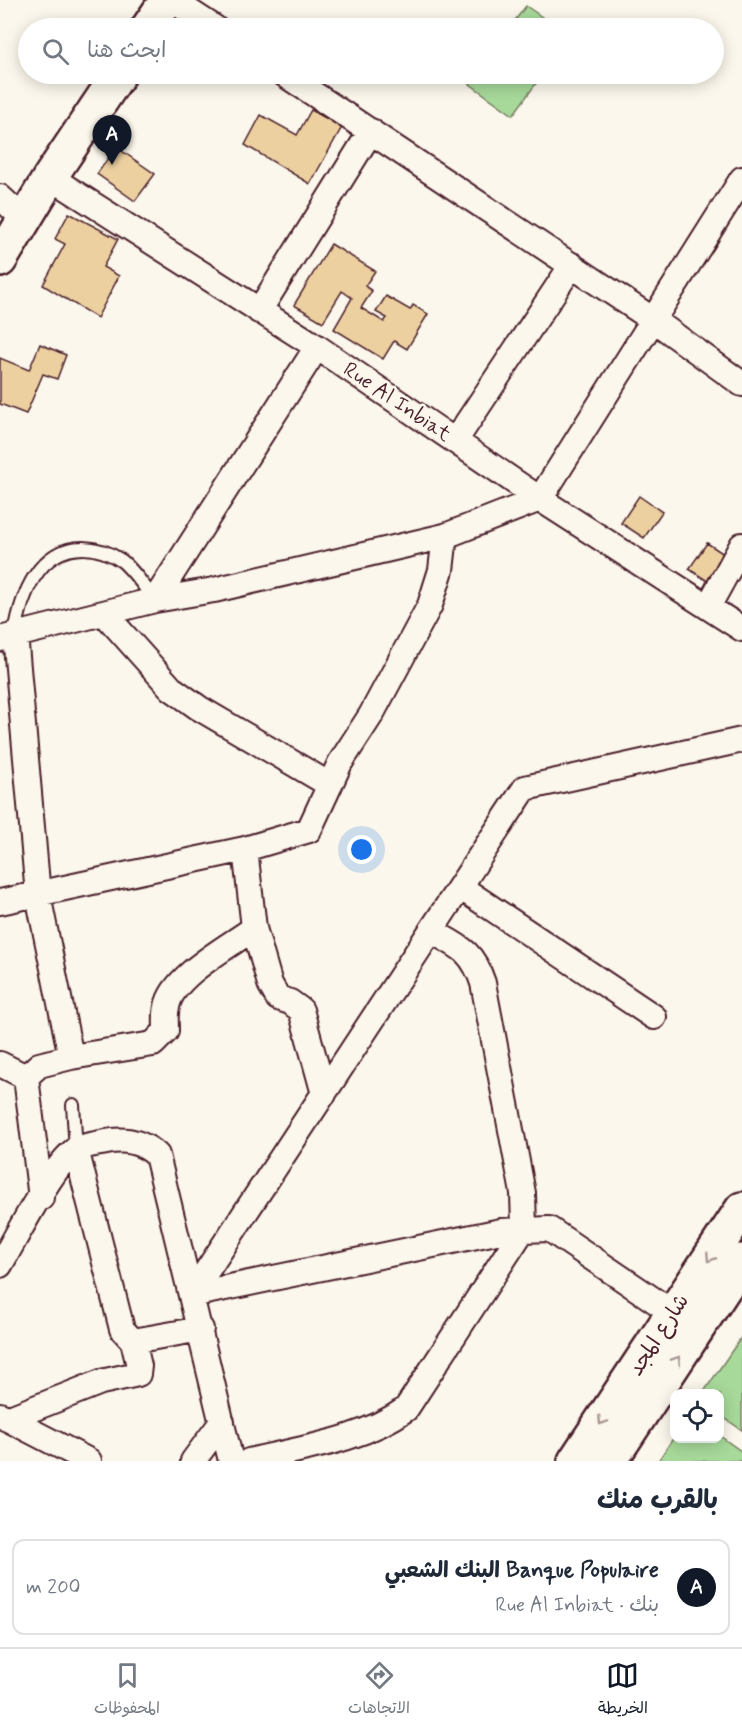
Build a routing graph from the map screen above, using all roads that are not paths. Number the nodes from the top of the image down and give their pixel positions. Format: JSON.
{"nodes":[{"id":1,"x":167,"y":0,"type":"edge"},
{"id":2,"x":172,"y":0,"type":"edge"},
{"id":3,"x":155,"y":18,"type":"edge"},
{"id":4,"x":200,"y":18,"type":"edge"},
{"id":5,"x":111,"y":84,"type":"edge"},
{"id":6,"x":299,"y":84,"type":"edge"},
{"id":7,"x":371,"y":131,"type":"junction"},
{"id":8,"x":50,"y":177,"type":"junction"},
{"id":9,"x":742,"y":179,"type":"edge"},
{"id":10,"x":0,"y":196,"type":"edge"},
{"id":11,"x":26,"y":220,"type":"junction"},
{"id":12,"x":0,"y":260,"type":"edge"},
{"id":13,"x":572,"y":265,"type":"junction"},
{"id":14,"x":260,"y":311,"type":"junction"},
{"id":15,"x":655,"y":321,"type":"junction"},
{"id":16,"x":316,"y":347,"type":"junction"},
{"id":17,"x":742,"y":384,"type":"edge"},
{"id":18,"x":455,"y":441,"type":"junction"},
{"id":19,"x":540,"y":499,"type":"junction"},
{"id":20,"x":445,"y":536,"type":"junction"},
{"id":21,"x":742,"y":545,"type":"edge"},
{"id":22,"x":155,"y":600,"type":"junction"},
{"id":23,"x":708,"y":607,"type":"junction"},
{"id":24,"x":104,"y":613,"type":"junction"},
{"id":25,"x":742,"y":629,"type":"edge"},
{"id":26,"x":7,"y":636,"type":"edge"},
{"id":27,"x":742,"y":740,"type":"edge"},
{"id":28,"x":330,"y":785,"type":"junction"},
{"id":29,"x":245,"y":849,"type":"junction"},
{"id":30,"x":460,"y":887,"type":"junction"},
{"id":31,"x":38,"y":895,"type":"junction"},
{"id":32,"x":0,"y":902,"type":"edge"},
{"id":33,"x":254,"y":928,"type":"junction"},
{"id":34,"x":431,"y":932,"type":"junction"},
{"id":35,"x":654,"y":1017,"type":"dead end"},
{"id":36,"x":71,"y":1057,"type":"junction"},
{"id":37,"x":0,"y":1064,"type":"edge"},
{"id":38,"x":26,"y":1077,"type":"junction"},
{"id":39,"x":324,"y":1094,"type":"junction"},
{"id":40,"x":73,"y":1105,"type":"dead end"},
{"id":41,"x":76,"y":1149,"type":"junction"},
{"id":42,"x":41,"y":1198,"type":"junction"},
{"id":43,"x":742,"y":1209,"type":"edge"},
{"id":44,"x":524,"y":1228,"type":"junction"},
{"id":45,"x":742,"y":1261,"type":"edge"},
{"id":46,"x":0,"y":1265,"type":"edge"},
{"id":47,"x":191,"y":1295,"type":"junction"},
{"id":48,"x":673,"y":1313,"type":"junction"},
{"id":49,"x":201,"y":1329,"type":"junction"},
{"id":50,"x":132,"y":1341,"type":"junction"},
{"id":51,"x":3,"y":1417,"type":"edge"},
{"id":52,"x":222,"y":1422,"type":"junction"},
{"id":53,"x":74,"y":1458,"type":"edge"},
{"id":54,"x":193,"y":1461,"type":"edge"},
{"id":55,"x":231,"y":1461,"type":"edge"},
{"id":56,"x":249,"y":1461,"type":"edge"},
{"id":57,"x":575,"y":1461,"type":"edge"},
{"id":58,"x":610,"y":1461,"type":"edge"}],
"edges":[{"from":1,"to":3,"type":"main road"},
{"from":2,"to":4,"type":"street"},
{"from":5,"to":8,"type":"main road"},
{"from":6,"to":7,"type":"street"},
{"from":7,"to":13,"type":"street"},
{"from":7,"to":14,"type":"street"},
{"from":8,"to":11,"type":"main road"},
{"from":8,"to":14,"type":"street","name":"Rue Al Inbiat"},
{"from":9,"to":15,"type":"street"},
{"from":10,"to":11,"type":"street"},
{"from":11,"to":12,"type":"main road"},
{"from":13,"to":15,"type":"street"},
{"from":13,"to":18,"type":"street"},
{"from":14,"to":16,"type":"street","name":"Rue Al Inbiat"},
{"from":15,"to":17,"type":"street"},
{"from":15,"to":19,"type":"street"},
{"from":16,"to":18,"type":"street","name":"Rue Al Inbiat"},
{"from":16,"to":22,"type":"street"},
{"from":18,"to":19,"type":"street","name":"Rue Al Inbiat"},
{"from":19,"to":20,"type":"street"},
{"from":19,"to":23,"type":"street","name":"Rue Al Inbiat"},
{"from":20,"to":22,"type":"street"},
{"from":20,"to":28,"type":"street"},
{"from":21,"to":23,"type":"street"},
{"from":22,"to":24,"type":"street"},
{"from":22,"to":26,"type":"lane"},
{"from":23,"to":25,"type":"street","name":"Rue Al Inbiat"},
{"from":24,"to":26,"type":"street"},
{"from":24,"to":28,"type":"street"},
{"from":26,"to":31,"type":"street"},
{"from":27,"to":30,"type":"street"},
{"from":28,"to":29,"type":"street"},
{"from":29,"to":31,"type":"street"},
{"from":29,"to":33,"type":"street"},
{"from":30,"to":34,"type":"street"},
{"from":30,"to":35,"type":"street"},
{"from":31,"to":32,"type":"street"},
{"from":31,"to":36,"type":"street"},
{"from":33,"to":36,"type":"street"},
{"from":33,"to":39,"type":"street"},
{"from":34,"to":39,"type":"street"},
{"from":34,"to":44,"type":"street"},
{"from":36,"to":38,"type":"street"},
{"from":37,"to":38,"type":"street"},
{"from":38,"to":42,"type":"street"},
{"from":39,"to":47,"type":"street"},
{"from":40,"to":41,"type":"lane"},
{"from":41,"to":42,"type":"street"},
{"from":41,"to":47,"type":"street"},
{"from":41,"to":50,"type":"street"},
{"from":42,"to":46,"type":"street"},
{"from":43,"to":48,"type":"main road","name":"شارع المجد","one_way":true},
{"from":44,"to":47,"type":"street"},
{"from":44,"to":48,"type":"street"},
{"from":44,"to":56,"type":"street"},
{"from":58,"to":45,"type":"main road","name":"شارع المجد","one_way":true},
{"from":47,"to":49,"type":"street"},
{"from":48,"to":57,"type":"main road","name":"شارع المجد","one_way":true},
{"from":49,"to":50,"type":"street"},
{"from":49,"to":52,"type":"street"},
{"from":50,"to":51,"type":"street"},
{"from":51,"to":53,"type":"street"},
{"from":52,"to":54,"type":"street"},
{"from":52,"to":55,"type":"street"}]}
